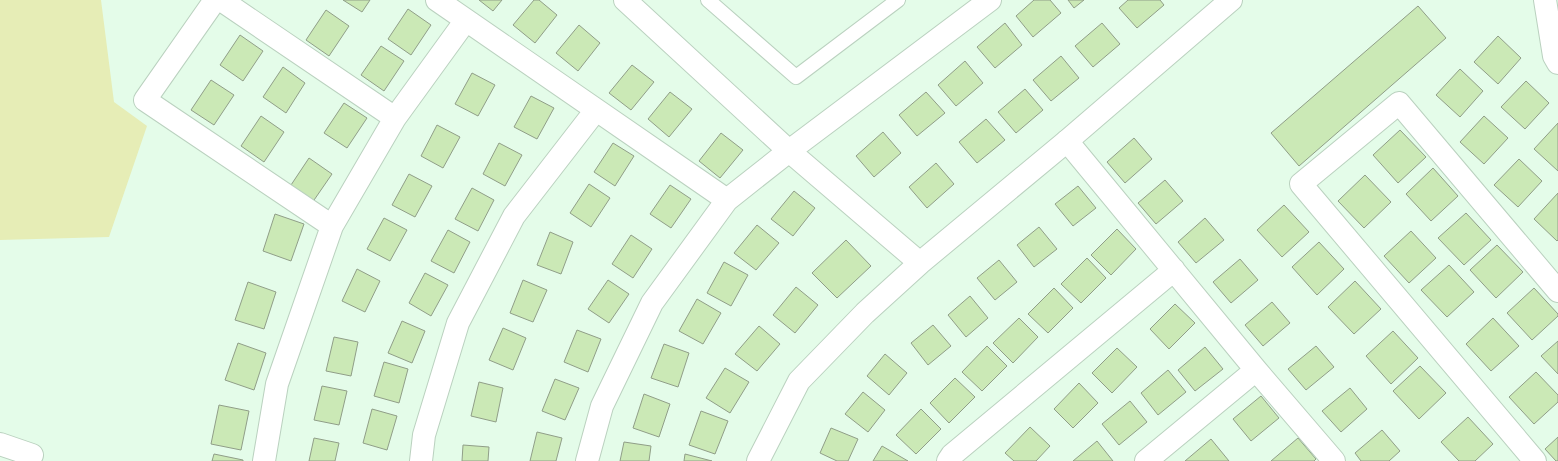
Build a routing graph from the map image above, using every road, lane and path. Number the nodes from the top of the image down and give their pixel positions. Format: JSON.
{"nodes":[{"id":1,"x":215,"y":0,"type":"edge"},
{"id":2,"x":221,"y":0,"type":"edge"},
{"id":3,"x":437,"y":0,"type":"edge"},
{"id":4,"x":625,"y":0,"type":"edge"},
{"id":5,"x":708,"y":0,"type":"edge"},
{"id":6,"x":898,"y":0,"type":"edge"},
{"id":7,"x":990,"y":0,"type":"edge"},
{"id":8,"x":1231,"y":0,"type":"edge"},
{"id":9,"x":1545,"y":0,"type":"edge"},
{"id":10,"x":466,"y":20,"type":"junction"},
{"id":11,"x":1558,"y":63,"type":"edge"},
{"id":12,"x":596,"y":110,"type":"junction"},
{"id":13,"x":395,"y":118,"type":"junction"},
{"id":14,"x":1067,"y":141,"type":"junction"},
{"id":15,"x":790,"y":151,"type":"junction"},
{"id":16,"x":727,"y":200,"type":"junction"},
{"id":17,"x":332,"y":226,"type":"junction"},
{"id":18,"x":920,"y":263,"type":"junction"},
{"id":19,"x":1174,"y":270,"type":"junction"},
{"id":20,"x":1558,"y":292,"type":"edge"},
{"id":21,"x":1256,"y":370,"type":"junction"},
{"id":22,"x":0,"y":444,"type":"edge"},
{"id":23,"x":32,"y":455,"type":"dead end"},
{"id":24,"x":264,"y":461,"type":"edge"},
{"id":25,"x":421,"y":461,"type":"edge"},
{"id":26,"x":587,"y":461,"type":"edge"},
{"id":27,"x":758,"y":461,"type":"edge"},
{"id":28,"x":948,"y":461,"type":"edge"},
{"id":29,"x":1146,"y":461,"type":"edge"},
{"id":30,"x":1334,"y":461,"type":"edge"},
{"id":31,"x":1535,"y":461,"type":"edge"}],
"edges":[{"from":1,"to":17,"type":"street"},
{"from":2,"to":13,"type":"street"},
{"from":3,"to":10,"type":"street"},
{"from":4,"to":15,"type":"street"},
{"from":5,"to":6,"type":"lane"},
{"from":7,"to":15,"type":"street"},
{"from":8,"to":14,"type":"street"},
{"from":9,"to":11,"type":"street"},
{"from":10,"to":12,"type":"street"},
{"from":10,"to":13,"type":"street"},
{"from":12,"to":16,"type":"street"},
{"from":12,"to":25,"type":"street"},
{"from":13,"to":17,"type":"street"},
{"from":14,"to":18,"type":"street"},
{"from":14,"to":19,"type":"street"},
{"from":15,"to":16,"type":"street"},
{"from":15,"to":18,"type":"street"},
{"from":16,"to":26,"type":"street"},
{"from":17,"to":24,"type":"street"},
{"from":18,"to":27,"type":"street"},
{"from":19,"to":21,"type":"street"},
{"from":19,"to":28,"type":"street"},
{"from":20,"to":31,"type":"street"},
{"from":21,"to":29,"type":"street"},
{"from":21,"to":30,"type":"street"},
{"from":22,"to":23,"type":"street"}]}
